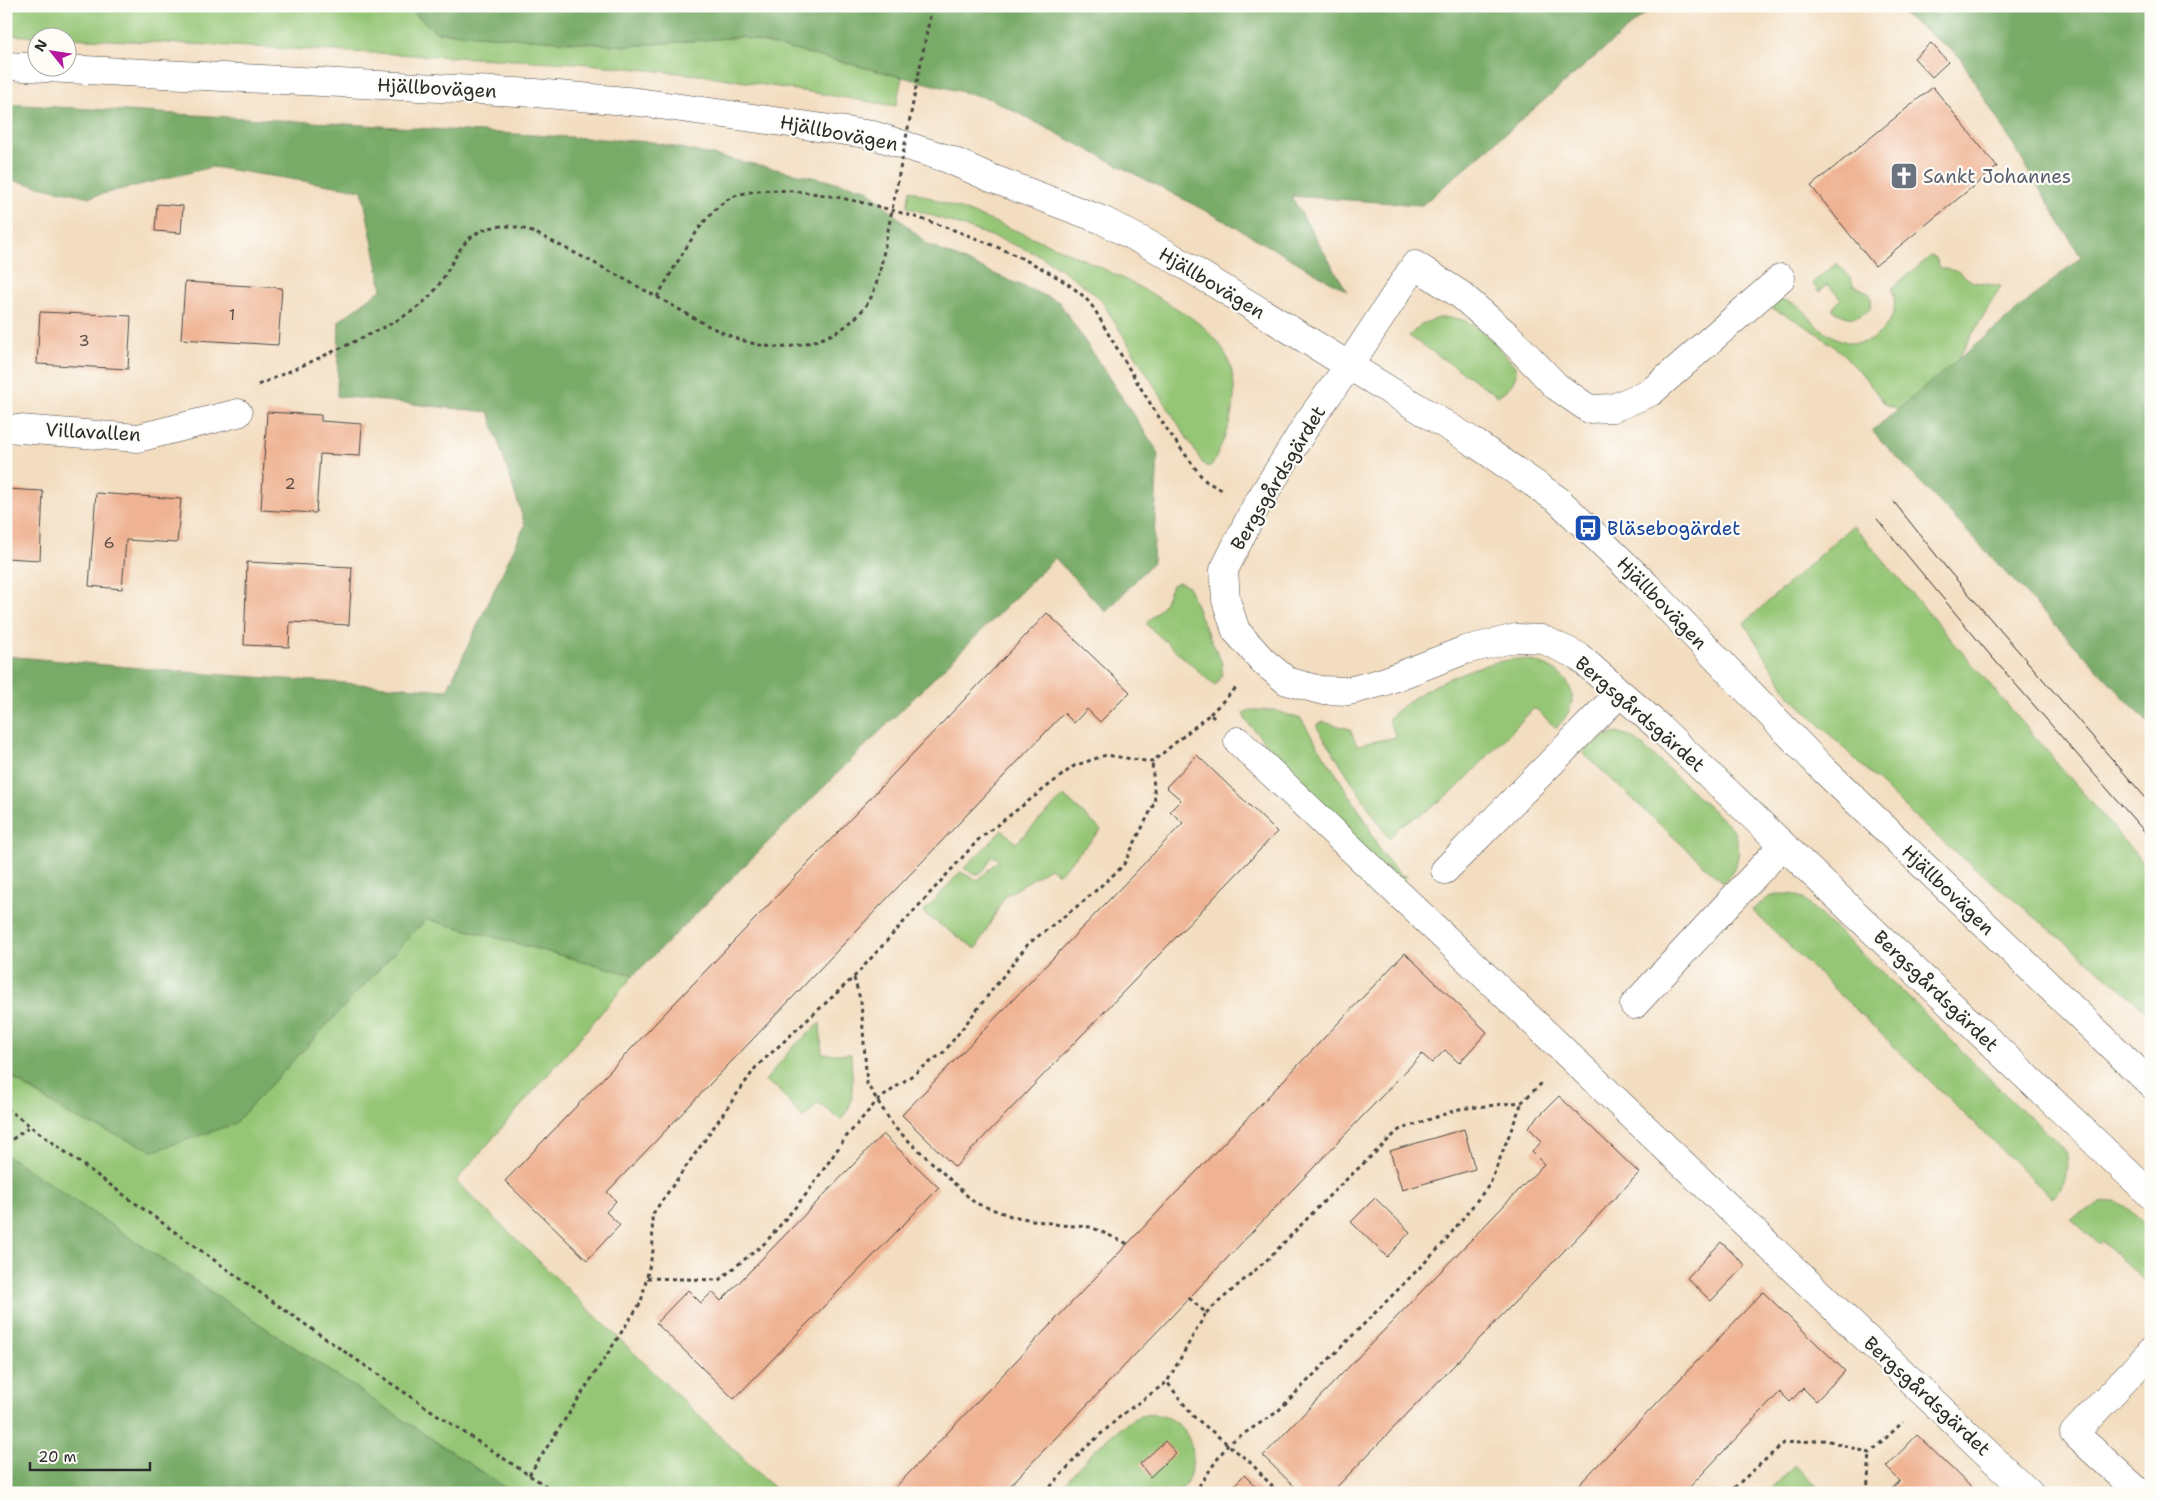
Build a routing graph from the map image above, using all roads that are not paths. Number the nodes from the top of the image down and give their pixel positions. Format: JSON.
{"nodes":[{"id":1,"x":6,"y":66,"type":"edge"},
{"id":2,"x":1781,"y":278,"type":"dead end"},
{"id":3,"x":1348,"y":367,"type":"junction"},
{"id":4,"x":238,"y":413,"type":"road end"},
{"id":5,"x":6,"y":428,"type":"edge"},
{"id":6,"x":1620,"y":693,"type":"junction"},
{"id":7,"x":1238,"y":741,"type":"road end"},
{"id":8,"x":1783,"y":845,"type":"junction"},
{"id":9,"x":1445,"y":870,"type":"dead end"},
{"id":10,"x":1634,"y":1005,"type":"dead end"},
{"id":11,"x":2151,"y":1084,"type":"edge"},
{"id":12,"x":2151,"y":1196,"type":"edge"},
{"id":13,"x":2150,"y":1355,"type":"edge"},
{"id":14,"x":2029,"y":1493,"type":"edge"},
{"id":15,"x":2140,"y":1493,"type":"edge"}],
"edges":[{"from":1,"to":3,"type":"street","name":"Hjällbovägen"},
{"from":2,"to":3,"type":"street"},
{"from":3,"to":6,"type":"street","name":"Bergsgårdsgärdet"},
{"from":3,"to":11,"type":"street","name":"Hjällbovägen"},
{"from":4,"to":5,"type":"street","name":"Villavallen"},
{"from":6,"to":8,"type":"street","name":"Bergsgårdsgärdet"},
{"from":6,"to":9,"type":"street"},
{"from":7,"to":14,"type":"street","name":"Bergsgårdsgärdet"},
{"from":8,"to":10,"type":"street"},
{"from":8,"to":12,"type":"street","name":"Bergsgårdsgärdet"},
{"from":13,"to":15,"type":"street"}]}
